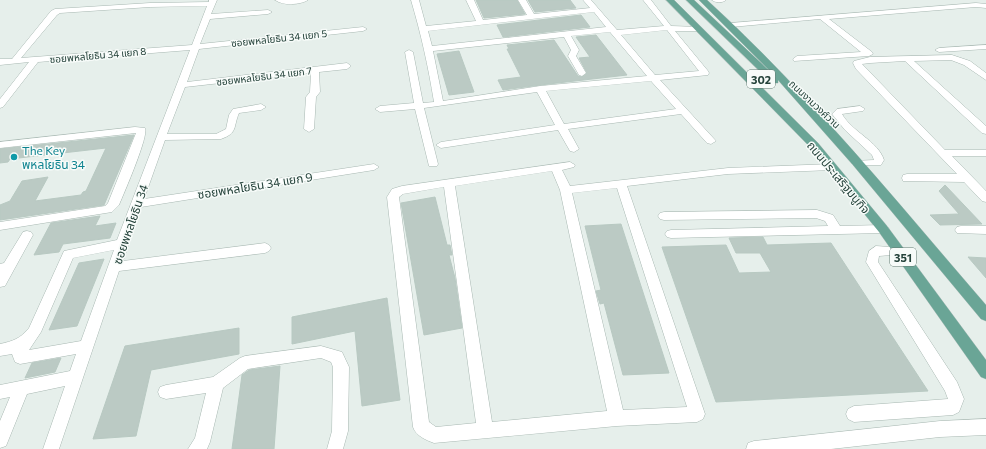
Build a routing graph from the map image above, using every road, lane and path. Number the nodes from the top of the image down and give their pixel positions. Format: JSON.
{"nodes":[{"id":1,"x":279,"y":0,"type":"edge"},
{"id":2,"x":304,"y":0,"type":"edge"},
{"id":3,"x":415,"y":0,"type":"edge"},
{"id":4,"x":470,"y":0,"type":"edge"},
{"id":5,"x":522,"y":0,"type":"edge"},
{"id":6,"x":587,"y":0,"type":"edge"},
{"id":7,"x":647,"y":0,"type":"edge"},
{"id":8,"x":670,"y":0,"type":"edge"},
{"id":9,"x":682,"y":0,"type":"edge"},
{"id":10,"x":690,"y":0,"type":"edge"},
{"id":11,"x":703,"y":0,"type":"edge"},
{"id":12,"x":716,"y":0,"type":"edge"},
{"id":13,"x":722,"y":0,"type":"edge"},
{"id":14,"x":212,"y":2,"type":"edge"},
{"id":15,"x":986,"y":6,"type":"edge"},
{"id":16,"x":595,"y":10,"type":"junction"},
{"id":17,"x":268,"y":12,"type":"dead end"},
{"id":18,"x":206,"y":17,"type":"junction"},
{"id":19,"x":532,"y":17,"type":"junction"},
{"id":20,"x":822,"y":17,"type":"junction"},
{"id":21,"x":480,"y":22,"type":"junction"},
{"id":22,"x":731,"y":25,"type":"junction"},
{"id":23,"x":669,"y":28,"type":"junction"},
{"id":24,"x":699,"y":28,"type":"junction"},
{"id":25,"x":363,"y":29,"type":"dead end"},
{"id":26,"x":422,"y":29,"type":"junction"},
{"id":27,"x":614,"y":31,"type":"junction"},
{"id":28,"x":566,"y":34,"type":"junction"},
{"id":29,"x":196,"y":47,"type":"junction"},
{"id":30,"x":986,"y":47,"type":"edge"},
{"id":31,"x":429,"y":49,"type":"junction"},
{"id":32,"x":409,"y":52,"type":"dead end"},
{"id":33,"x":869,"y":54,"type":"junction"},
{"id":34,"x":797,"y":59,"type":"dead end"},
{"id":35,"x":906,"y":59,"type":"junction"},
{"id":36,"x":35,"y":60,"type":"junction"},
{"id":37,"x":14,"y":61,"type":"junction"},
{"id":38,"x":0,"y":62,"type":"edge"},
{"id":39,"x":347,"y":66,"type":"dead end"},
{"id":40,"x":315,"y":70,"type":"junction"},
{"id":41,"x":582,"y":73,"type":"dead end"},
{"id":42,"x":986,"y":77,"type":"edge"},
{"id":43,"x":653,"y":78,"type":"junction"},
{"id":44,"x":182,"y":85,"type":"junction"},
{"id":45,"x":540,"y":89,"type":"junction"},
{"id":46,"x":439,"y":104,"type":"junction"},
{"id":47,"x":0,"y":105,"type":"edge"},
{"id":48,"x":419,"y":105,"type":"junction"},
{"id":49,"x":261,"y":107,"type":"dead end"},
{"id":50,"x":380,"y":108,"type":"dead end"},
{"id":51,"x":860,"y":109,"type":"dead end"},
{"id":52,"x":684,"y":111,"type":"junction"},
{"id":53,"x":561,"y":127,"type":"junction"},
{"id":54,"x":309,"y":129,"type":"dead end"},
{"id":55,"x":986,"y":131,"type":"edge"},
{"id":56,"x":162,"y":136,"type":"junction"},
{"id":57,"x":711,"y":141,"type":"dead end"},
{"id":58,"x":838,"y":141,"type":"junction"},
{"id":59,"x":440,"y":144,"type":"dead end"},
{"id":60,"x":0,"y":145,"type":"edge"},
{"id":61,"x":814,"y":145,"type":"junction"},
{"id":62,"x":157,"y":148,"type":"junction"},
{"id":63,"x":574,"y":149,"type":"dead end"},
{"id":64,"x":135,"y":151,"type":"junction"},
{"id":65,"x":943,"y":153,"type":"junction"},
{"id":66,"x":986,"y":153,"type":"edge"},
{"id":67,"x":857,"y":163,"type":"junction"},
{"id":68,"x":433,"y":164,"type":"dead end"},
{"id":69,"x":570,"y":165,"type":"dead end"},
{"id":70,"x":374,"y":167,"type":"dead end"},
{"id":71,"x":556,"y":167,"type":"junction"},
{"id":72,"x":832,"y":168,"type":"junction"},
{"id":73,"x":907,"y":178,"type":"dead end"},
{"id":74,"x":967,"y":178,"type":"junction"},
{"id":75,"x":449,"y":182,"type":"junction"},
{"id":76,"x":621,"y":184,"type":"junction"},
{"id":77,"x":566,"y":190,"type":"junction"},
{"id":78,"x":986,"y":198,"type":"edge"},
{"id":79,"x":136,"y":204,"type":"junction"},
{"id":80,"x":664,"y":216,"type":"dead end"},
{"id":81,"x":0,"y":226,"type":"edge"},
{"id":82,"x":882,"y":229,"type":"junction"},
{"id":83,"x":961,"y":230,"type":"dead end"},
{"id":84,"x":986,"y":230,"type":"edge"},
{"id":85,"x":837,"y":231,"type":"junction"},
{"id":86,"x":671,"y":234,"type":"dead end"},
{"id":87,"x":27,"y":235,"type":"dead end"},
{"id":88,"x":122,"y":244,"type":"junction"},
{"id":89,"x":265,"y":248,"type":"dead end"},
{"id":90,"x":898,"y":250,"type":"junction"},
{"id":91,"x":114,"y":267,"type":"junction"},
{"id":92,"x":4,"y":268,"type":"edge"},
{"id":93,"x":0,"y":282,"type":"edge"},
{"id":94,"x":986,"y":315,"type":"edge"},
{"id":95,"x":24,"y":344,"type":"junction"},
{"id":96,"x":87,"y":346,"type":"junction"},
{"id":97,"x":0,"y":350,"type":"edge"},
{"id":98,"x":986,"y":372,"type":"edge"},
{"id":99,"x":77,"y":377,"type":"junction"},
{"id":100,"x":216,"y":384,"type":"junction"},
{"id":101,"x":22,"y":388,"type":"junction"},
{"id":102,"x":0,"y":392,"type":"edge"},
{"id":103,"x":166,"y":392,"type":"dead end"},
{"id":104,"x":854,"y":414,"type":"dead end"},
{"id":105,"x":617,"y":418,"type":"junction"},
{"id":106,"x":986,"y":427,"type":"edge"},
{"id":107,"x":485,"y":430,"type":"junction"},
{"id":108,"x":0,"y":440,"type":"edge"},
{"id":109,"x":52,"y":449,"type":"edge"},
{"id":110,"x":196,"y":449,"type":"edge"},
{"id":111,"x":335,"y":449,"type":"edge"},
{"id":112,"x":754,"y":449,"type":"edge"}],
"edges":[{"from":1,"to":2,"type":"street"},
{"from":3,"to":26,"type":"street"},
{"from":4,"to":21,"type":"street"},
{"from":5,"to":19,"type":"street"},
{"from":6,"to":16,"type":"street"},
{"from":7,"to":23,"type":"street"},
{"from":8,"to":24,"type":"main road","name":"ถนนประเสริฐมนูกิจ","number":"351"},
{"from":9,"to":61,"type":"main road","name":"ถนนงามวงศ์วาน","number":"302"},
{"from":10,"to":58,"type":"main road","name":"ถนนงามวงศ์วาน","number":"302"},
{"from":11,"to":22,"type":"main road","name":"ถนนประเสริฐมนูกิจ","number":"351"},
{"from":12,"to":13,"type":"street"},
{"from":14,"to":18,"type":"street","name":"ซอยพหลโยธิน 34"},
{"from":14,"to":37,"type":"street"},
{"from":15,"to":20,"type":"street"},
{"from":16,"to":19,"type":"street"},
{"from":16,"to":27,"type":"street"},
{"from":17,"to":18,"type":"street"},
{"from":18,"to":29,"type":"street","name":"ซอยพหลโยธิน 34"},
{"from":19,"to":21,"type":"street"},
{"from":20,"to":22,"type":"street"},
{"from":20,"to":33,"type":"street"},
{"from":21,"to":26,"type":"street"},
{"from":22,"to":58,"type":"main road","name":"ถนนประเสริฐมนูกิจ","number":"351"},
{"from":23,"to":24,"type":"street"},
{"from":23,"to":27,"type":"street"},
{"from":23,"to":43,"type":"street"},
{"from":24,"to":61,"type":"main road","name":"ถนนประเสริฐมนูกิจ","number":"351"},
{"from":25,"to":29,"type":"street","name":"ซอยพหลโยธิน 34 แยก 5"},
{"from":26,"to":31,"type":"street"},
{"from":27,"to":28,"type":"street"},
{"from":27,"to":43,"type":"street"},
{"from":28,"to":31,"type":"street"},
{"from":28,"to":41,"type":"street"},
{"from":29,"to":36,"type":"street","name":"ซอยพหลโยธิน 34 แยก 8"},
{"from":29,"to":44,"type":"street","name":"ซอยพหลโยธิน 34"},
{"from":30,"to":33,"type":"street"},
{"from":31,"to":46,"type":"street"},
{"from":32,"to":48,"type":"street"},
{"from":33,"to":34,"type":"street"},
{"from":35,"to":42,"type":"street"},
{"from":35,"to":55,"type":"street"},
{"from":35,"to":65,"type":"street"},
{"from":36,"to":37,"type":"street","name":"ซอยพหลโยธิน 34 แยก 8"},
{"from":36,"to":47,"type":"street"},
{"from":37,"to":38,"type":"street","name":"ซอยพหลโยธิน 34 แยก 8"},
{"from":39,"to":40,"type":"street","name":"ซอยพหลโยธิน 34 แยก 7"},
{"from":40,"to":44,"type":"street","name":"ซอยพหลโยธิน 34 แยก 7"},
{"from":40,"to":54,"type":"street"},
{"from":43,"to":45,"type":"street"},
{"from":43,"to":52,"type":"street"},
{"from":44,"to":56,"type":"street","name":"ซอยพหลโยธิน 34"},
{"from":45,"to":46,"type":"street"},
{"from":45,"to":53,"type":"street"},
{"from":46,"to":48,"type":"street"},
{"from":48,"to":50,"type":"street"},
{"from":48,"to":68,"type":"street"},
{"from":49,"to":56,"type":"street"},
{"from":51,"to":67,"type":"street"},
{"from":52,"to":53,"type":"street"},
{"from":52,"to":57,"type":"street"},
{"from":53,"to":59,"type":"street"},
{"from":53,"to":63,"type":"street"},
{"from":56,"to":62,"type":"street","name":"ซอยพหลโยธิน 34"},
{"from":58,"to":67,"type":"main road","name":"ถนนประเสริฐมนูกิจ","number":"351"},
{"from":60,"to":64,"type":"street"},
{"from":61,"to":72,"type":"main road","name":"ถนนประเสริฐมนูกิจ","number":"351"},
{"from":62,"to":64,"type":"street"},
{"from":62,"to":79,"type":"street","name":"ซอยพหลโยธิน 34"},
{"from":64,"to":81,"type":"street"},
{"from":65,"to":66,"type":"street"},
{"from":65,"to":74,"type":"street"},
{"from":67,"to":94,"type":"main road","name":"ถนนประเสริฐมนูกิจ","number":"351"},
{"from":69,"to":71,"type":"street"},
{"from":70,"to":79,"type":"street","name":"ซอยพหลโยธิน 34 แยก 9"},
{"from":71,"to":75,"type":"street"},
{"from":71,"to":77,"type":"street"},
{"from":72,"to":76,"type":"street"},
{"from":72,"to":82,"type":"main road","name":"ถนนประเสริฐมนูกิจ","number":"351"},
{"from":73,"to":74,"type":"street"},
{"from":74,"to":78,"type":"street"},
{"from":75,"to":107,"type":"street"},
{"from":75,"to":107,"type":"street"},
{"from":76,"to":77,"type":"street"},
{"from":76,"to":105,"type":"street"},
{"from":77,"to":105,"type":"street"},
{"from":79,"to":88,"type":"street","name":"ซอยพหลโยธิน 34"},
{"from":80,"to":85,"type":"street"},
{"from":82,"to":85,"type":"street"},
{"from":82,"to":90,"type":"main road","name":"ถนนประเสริฐมนูกิจ","number":"351"},
{"from":83,"to":84,"type":"street"},
{"from":85,"to":86,"type":"street"},
{"from":87,"to":92,"type":"street"},
{"from":88,"to":91,"type":"street","name":"ซอยพหลโยธิน 34"},
{"from":88,"to":95,"type":"street"},
{"from":89,"to":91,"type":"street"},
{"from":90,"to":98,"type":"main road","name":"ถนนประเสริฐมนูกิจ","number":"351"},
{"from":90,"to":104,"type":"street"},
{"from":91,"to":96,"type":"street","name":"ซอยพหลโยธิน 34"},
{"from":92,"to":93,"type":"street"},
{"from":95,"to":96,"type":"street"},
{"from":95,"to":97,"type":"street"},
{"from":96,"to":99,"type":"street","name":"ซอยพหลโยธิน 34"},
{"from":99,"to":101,"type":"street"},
{"from":99,"to":109,"type":"street","name":"ซอยพหลโยธิน 34"},
{"from":100,"to":103,"type":"street"},
{"from":100,"to":110,"type":"street"},
{"from":100,"to":111,"type":"street"},
{"from":101,"to":102,"type":"street"},
{"from":101,"to":108,"type":"street"},
{"from":105,"to":107,"type":"street"},
{"from":106,"to":112,"type":"street"}]}
